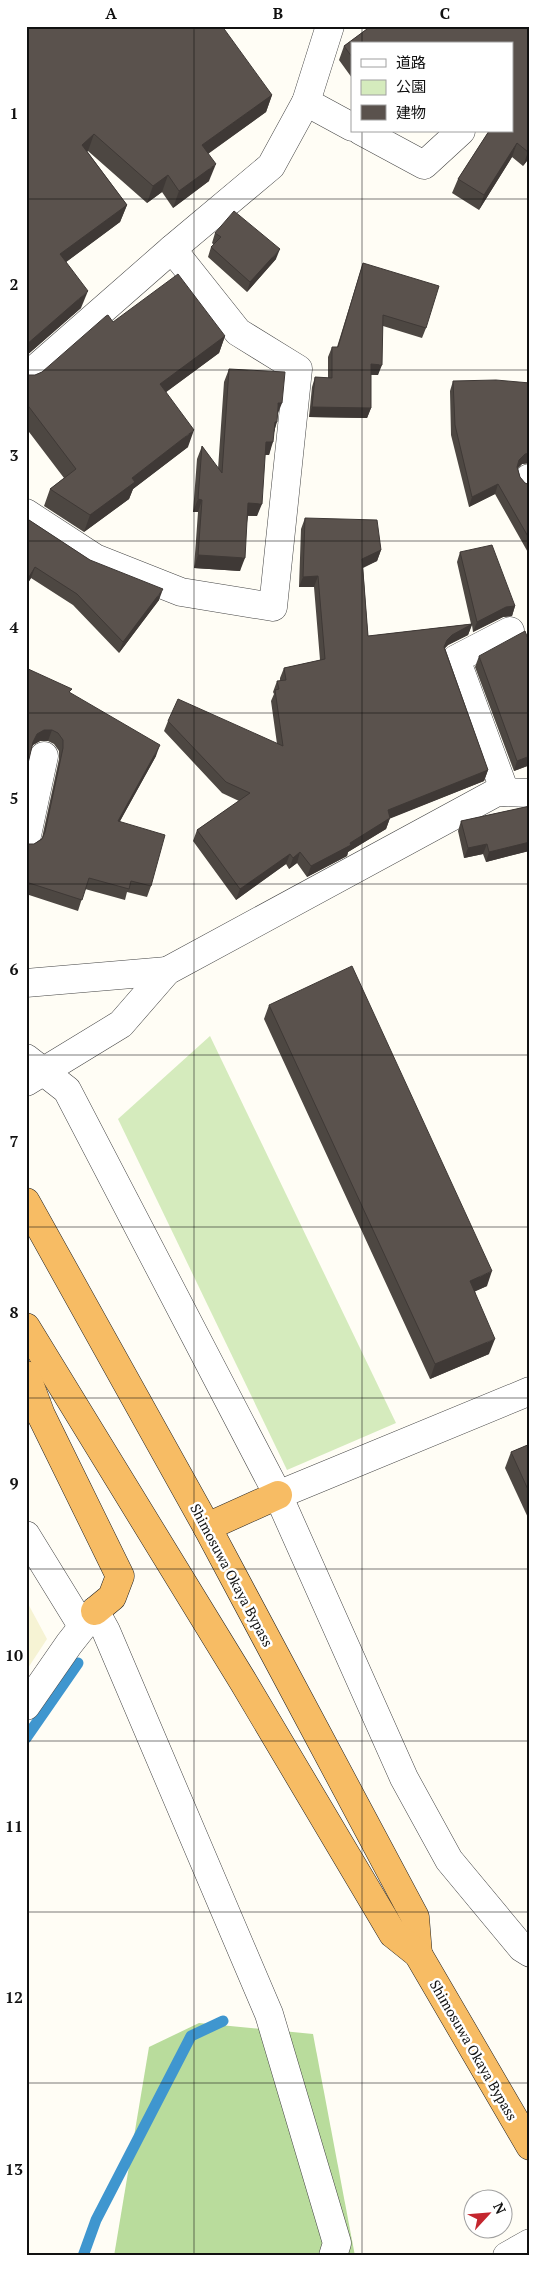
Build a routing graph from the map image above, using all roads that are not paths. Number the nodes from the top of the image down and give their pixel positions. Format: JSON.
{"nodes":[{"id":1,"x":330,"y":26,"type":"edge"},
{"id":2,"x":306,"y":102,"type":"junction"},
{"id":3,"x":351,"y":126,"type":"edge"},
{"id":4,"x":363,"y":132,"type":"edge"},
{"id":5,"x":460,"y":132,"type":"edge"},
{"id":6,"x":172,"y":249,"type":"junction"},
{"id":7,"x":26,"y":377,"type":"edge"},
{"id":8,"x":26,"y":513,"type":"edge"},
{"id":9,"x":510,"y":631,"type":"dead end"},
{"id":10,"x":44,"y":756,"type":"dead end"},
{"id":11,"x":518,"y":792,"type":"edge"},
{"id":12,"x":26,"y":840,"type":"edge"},
{"id":13,"x":168,"y":971,"type":"junction"},
{"id":14,"x":26,"y":983,"type":"edge"},
{"id":15,"x":33,"y":1070,"type":"edge"},
{"id":16,"x":26,"y":1202,"type":"edge"},
{"id":17,"x":26,"y":1327,"type":"edge"},
{"id":18,"x":26,"y":1375,"type":"edge"},
{"id":19,"x":530,"y":1391,"type":"edge"},
{"id":20,"x":278,"y":1495,"type":"junction"},
{"id":21,"x":207,"y":1527,"type":"junction"},
{"id":22,"x":26,"y":1535,"type":"edge"},
{"id":23,"x":89,"y":1619,"type":"junction"},
{"id":24,"x":26,"y":1706,"type":"edge"},
{"id":25,"x":530,"y":1953,"type":"edge"},
{"id":26,"x":418,"y":1954,"type":"junction"},
{"id":27,"x":530,"y":2146,"type":"edge"},
{"id":28,"x":530,"y":2243,"type":"edge"},
{"id":29,"x":333,"y":2256,"type":"edge"},
{"id":30,"x":507,"y":2256,"type":"edge"}],
"edges":[{"from":1,"to":2,"type":"street"},
{"from":2,"to":3,"type":"street"},
{"from":2,"to":6,"type":"street"},
{"from":4,"to":5,"type":"street"},
{"from":6,"to":7,"type":"street"},
{"from":6,"to":8,"type":"street"},
{"from":9,"to":11,"type":"street"},
{"from":10,"to":12,"type":"street"},
{"from":11,"to":13,"type":"street"},
{"from":13,"to":14,"type":"street"},
{"from":13,"to":15,"type":"street"},
{"from":15,"to":20,"type":"street"},
{"from":16,"to":21,"type":"highway","name":"Shimosuwa Okaya Bypass"},
{"from":17,"to":26,"type":"highway","name":"Shimosuwa Okaya Bypass"},
{"from":18,"to":23,"type":"highway"},
{"from":19,"to":20,"type":"street"},
{"from":20,"to":21,"type":"highway"},
{"from":20,"to":25,"type":"street"},
{"from":21,"to":26,"type":"highway","name":"Shimosuwa Okaya Bypass"},
{"from":22,"to":23,"type":"street"},
{"from":23,"to":24,"type":"street"},
{"from":23,"to":29,"type":"street"},
{"from":26,"to":27,"type":"highway","name":"Shimosuwa Okaya Bypass"},
{"from":28,"to":30,"type":"street"}]}
